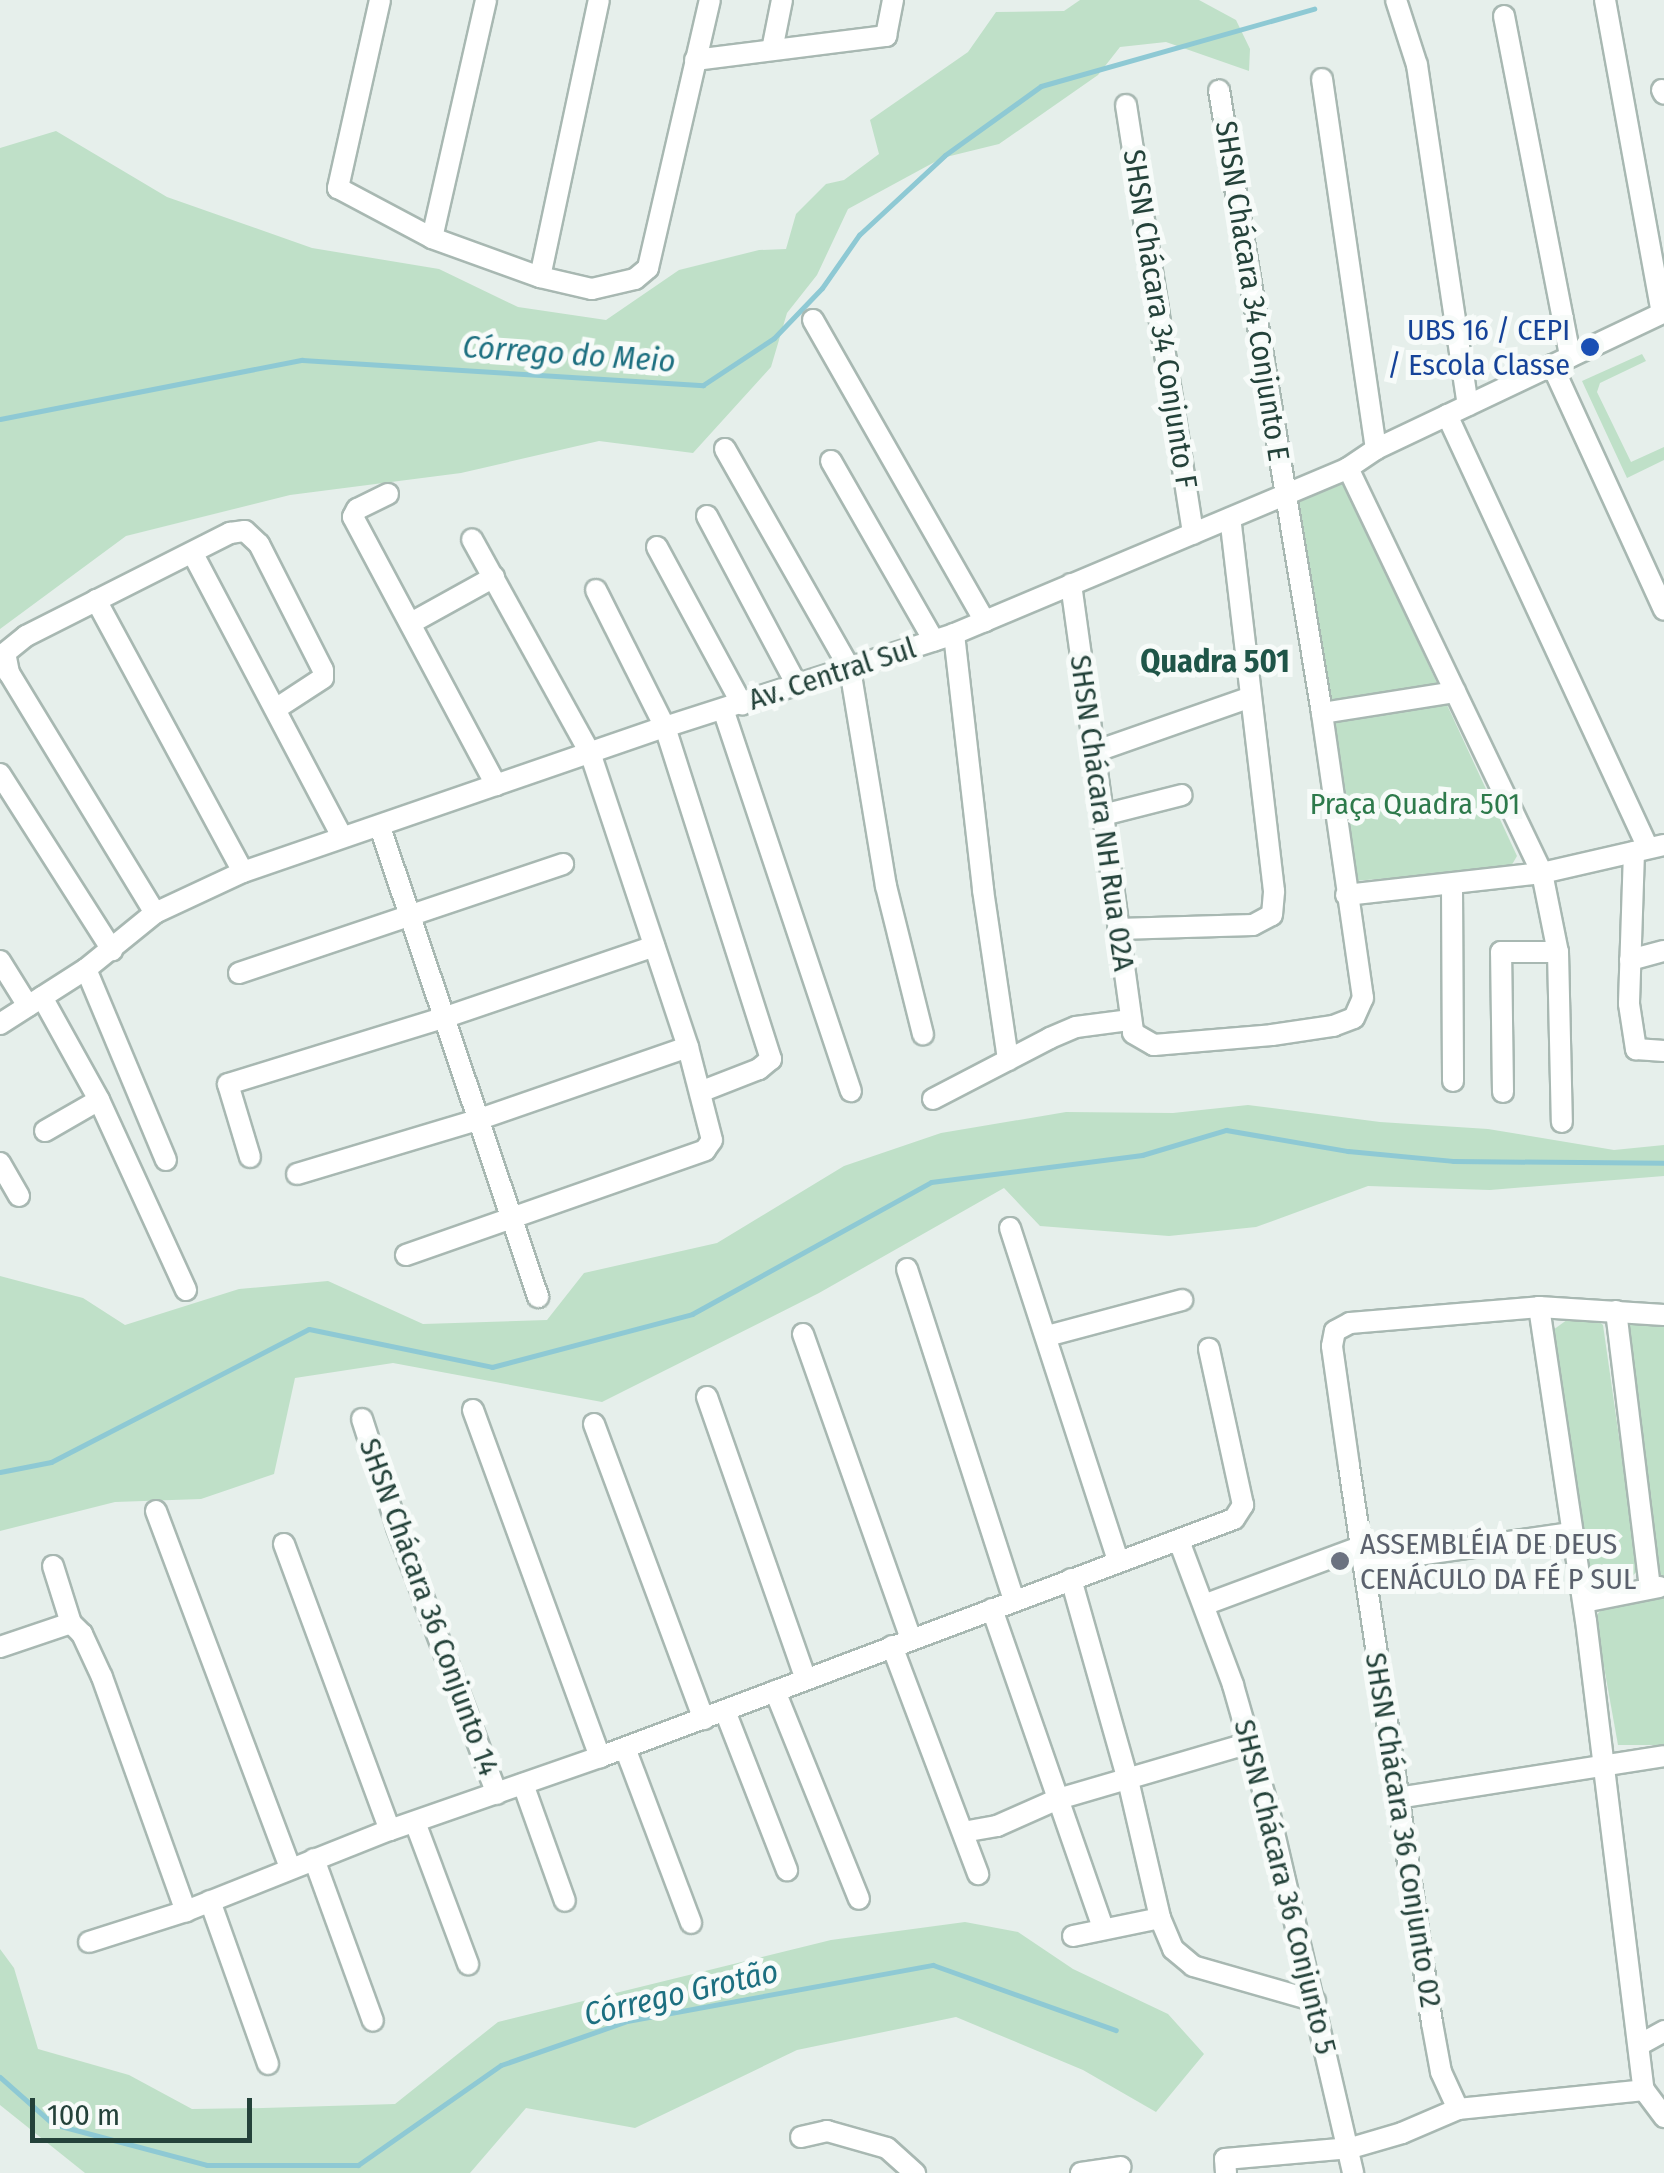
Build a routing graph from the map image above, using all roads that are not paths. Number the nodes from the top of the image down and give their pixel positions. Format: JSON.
{"nodes":[{"id":1,"x":380,"y":0,"type":"edge"},
{"id":2,"x":486,"y":0,"type":"edge"},
{"id":3,"x":599,"y":0,"type":"edge"},
{"id":4,"x":710,"y":0,"type":"edge"},
{"id":5,"x":782,"y":0,"type":"edge"},
{"id":6,"x":893,"y":0,"type":"edge"},
{"id":7,"x":1605,"y":0,"type":"edge"},
{"id":8,"x":1402,"y":16,"type":"edge"},
{"id":9,"x":1504,"y":16,"type":"dead end"},
{"id":10,"x":772,"y":50,"type":"junction"},
{"id":11,"x":695,"y":60,"type":"junction"},
{"id":12,"x":1322,"y":79,"type":"dead end"},
{"id":13,"x":1219,"y":90,"type":"dead end"},
{"id":14,"x":1126,"y":105,"type":"dead end"},
{"id":15,"x":432,"y":238,"type":"junction"},
{"id":16,"x":540,"y":277,"type":"junction"},
{"id":17,"x":1663,"y":312,"type":"edge"},
{"id":18,"x":812,"y":320,"type":"dead end"},
{"id":19,"x":1561,"y":361,"type":"junction"},
{"id":20,"x":1468,"y":406,"type":"junction"},
{"id":21,"x":1447,"y":415,"type":"junction"},
{"id":22,"x":725,"y":449,"type":"dead end"},
{"id":23,"x":1376,"y":449,"type":"junction"},
{"id":24,"x":831,"y":460,"type":"dead end"},
{"id":25,"x":1348,"y":468,"type":"junction"},
{"id":26,"x":1285,"y":493,"type":"junction"},
{"id":27,"x":388,"y":494,"type":"dead end"},
{"id":28,"x":706,"y":516,"type":"dead end"},
{"id":29,"x":1230,"y":519,"type":"junction"},
{"id":30,"x":1194,"y":534,"type":"junction"},
{"id":31,"x":472,"y":539,"type":"dead end"},
{"id":32,"x":657,"y":547,"type":"dead end"},
{"id":33,"x":193,"y":554,"type":"junction"},
{"id":34,"x":494,"y":577,"type":"junction"},
{"id":35,"x":1071,"y":584,"type":"junction"},
{"id":36,"x":596,"y":590,"type":"dead end"},
{"id":37,"x":96,"y":600,"type":"junction"},
{"id":38,"x":1664,"y":610,"type":"edge"},
{"id":39,"x":985,"y":621,"type":"junction"},
{"id":40,"x":412,"y":623,"type":"junction"},
{"id":41,"x":944,"y":637,"type":"junction"},
{"id":42,"x":850,"y":669,"type":"junction"},
{"id":43,"x":797,"y":684,"type":"junction"},
{"id":44,"x":1455,"y":692,"type":"junction"},
{"id":45,"x":1250,"y":697,"type":"junction"},
{"id":46,"x":732,"y":706,"type":"junction"},
{"id":47,"x":277,"y":708,"type":"junction"},
{"id":48,"x":1322,"y":712,"type":"junction"},
{"id":49,"x":666,"y":727,"type":"junction"},
{"id":50,"x":1094,"y":752,"type":"junction"},
{"id":51,"x":590,"y":753,"type":"junction"},
{"id":52,"x":0,"y":774,"type":"edge"},
{"id":53,"x":496,"y":785,"type":"junction"},
{"id":54,"x":1182,"y":795,"type":"dead end"},
{"id":55,"x":1102,"y":815,"type":"junction"},
{"id":56,"x":380,"y":826,"type":"junction"},
{"id":57,"x":342,"y":837,"type":"junction"},
{"id":58,"x":1649,"y":848,"type":"edge"},
{"id":59,"x":563,"y":864,"type":"dead end"},
{"id":60,"x":243,"y":872,"type":"junction"},
{"id":61,"x":1542,"y":873,"type":"junction"},
{"id":62,"x":1452,"y":886,"type":"junction"},
{"id":63,"x":1346,"y":895,"type":"junction"},
{"id":64,"x":156,"y":913,"type":"junction"},
{"id":65,"x":409,"y":914,"type":"junction"},
{"id":66,"x":1118,"y":929,"type":"junction"},
{"id":67,"x":654,"y":946,"type":"junction"},
{"id":68,"x":112,"y":950,"type":"junction"},
{"id":69,"x":1664,"y":951,"type":"edge"},
{"id":70,"x":1558,"y":952,"type":"junction"},
{"id":71,"x":1630,"y":960,"type":"junction"},
{"id":72,"x":0,"y":961,"type":"edge"},
{"id":73,"x":86,"y":969,"type":"junction"},
{"id":74,"x":240,"y":973,"type":"dead end"},
{"id":75,"x":35,"y":1001,"type":"junction"},
{"id":76,"x":443,"y":1018,"type":"junction"},
{"id":77,"x":1129,"y":1020,"type":"junction"},
{"id":78,"x":0,"y":1024,"type":"edge"},
{"id":79,"x":923,"y":1034,"type":"dead end"},
{"id":80,"x":1138,"y":1040,"type":"joint"},
{"id":81,"x":688,"y":1047,"type":"junction"},
{"id":82,"x":1664,"y":1051,"type":"edge"},
{"id":83,"x":1008,"y":1060,"type":"junction"},
{"id":84,"x":1453,"y":1081,"type":"dead end"},
{"id":85,"x":850,"y":1090,"type":"dead end"},
{"id":86,"x":700,"y":1092,"type":"junction"},
{"id":87,"x":1503,"y":1092,"type":"dead end"},
{"id":88,"x":934,"y":1099,"type":"dead end"},
{"id":89,"x":99,"y":1100,"type":"junction"},
{"id":90,"x":477,"y":1120,"type":"junction"},
{"id":91,"x":1562,"y":1122,"type":"dead end"},
{"id":92,"x":45,"y":1131,"type":"dead end"},
{"id":93,"x":250,"y":1156,"type":"dead end"},
{"id":94,"x":166,"y":1160,"type":"dead end"},
{"id":95,"x":0,"y":1163,"type":"edge"},
{"id":96,"x":297,"y":1174,"type":"dead end"},
{"id":97,"x":19,"y":1196,"type":"dead end"},
{"id":98,"x":514,"y":1220,"type":"junction"},
{"id":99,"x":1010,"y":1228,"type":"dead end"},
{"id":100,"x":406,"y":1255,"type":"dead end"},
{"id":101,"x":907,"y":1269,"type":"dead end"},
{"id":102,"x":186,"y":1290,"type":"dead end"},
{"id":103,"x":538,"y":1297,"type":"dead end"},
{"id":104,"x":1182,"y":1300,"type":"dead end"},
{"id":105,"x":1540,"y":1308,"type":"junction"},
{"id":106,"x":1616,"y":1311,"type":"junction"},
{"id":107,"x":1664,"y":1315,"type":"edge"},
{"id":108,"x":802,"y":1334,"type":"dead end"},
{"id":109,"x":1047,"y":1336,"type":"junction"},
{"id":110,"x":1210,"y":1349,"type":"dead end"},
{"id":111,"x":707,"y":1396,"type":"dead end"},
{"id":112,"x":473,"y":1410,"type":"dead end"},
{"id":113,"x":362,"y":1419,"type":"dead end"},
{"id":114,"x":594,"y":1424,"type":"dead end"},
{"id":115,"x":156,"y":1511,"type":"dead end"},
{"id":116,"x":1570,"y":1533,"type":"junction"},
{"id":117,"x":1179,"y":1541,"type":"junction"},
{"id":118,"x":284,"y":1544,"type":"dead end"},
{"id":119,"x":1361,"y":1555,"type":"junction"},
{"id":120,"x":1118,"y":1561,"type":"junction"},
{"id":121,"x":53,"y":1566,"type":"dead end"},
{"id":122,"x":1071,"y":1580,"type":"junction"},
{"id":123,"x":1657,"y":1587,"type":"edge"},
{"id":124,"x":1014,"y":1600,"type":"junction"},
{"id":125,"x":1584,"y":1602,"type":"junction"},
{"id":126,"x":1204,"y":1605,"type":"junction"},
{"id":127,"x":992,"y":1609,"type":"junction"},
{"id":128,"x":70,"y":1622,"type":"junction"},
{"id":129,"x":901,"y":1643,"type":"junction"},
{"id":130,"x":0,"y":1647,"type":"edge"},
{"id":131,"x":806,"y":1679,"type":"junction"},
{"id":132,"x":775,"y":1691,"type":"junction"},
{"id":133,"x":714,"y":1715,"type":"junction"},
{"id":134,"x":1250,"y":1743,"type":"junction"},
{"id":135,"x":625,"y":1748,"type":"junction"},
{"id":136,"x":1664,"y":1756,"type":"edge"},
{"id":137,"x":600,"y":1758,"type":"junction"},
{"id":138,"x":1605,"y":1765,"type":"junction"},
{"id":139,"x":1128,"y":1780,"type":"junction"},
{"id":140,"x":523,"y":1784,"type":"junction"},
{"id":141,"x":497,"y":1794,"type":"junction"},
{"id":142,"x":1397,"y":1798,"type":"junction"},
{"id":143,"x":1058,"y":1799,"type":"junction"},
{"id":144,"x":415,"y":1822,"type":"junction"},
{"id":145,"x":390,"y":1830,"type":"junction"},
{"id":146,"x":963,"y":1832,"type":"junction"},
{"id":147,"x":314,"y":1860,"type":"junction"},
{"id":148,"x":290,"y":1868,"type":"junction"},
{"id":149,"x":787,"y":1870,"type":"dead end"},
{"id":150,"x":978,"y":1874,"type":"dead end"},
{"id":151,"x":859,"y":1898,"type":"dead end"},
{"id":152,"x":210,"y":1900,"type":"junction"},
{"id":153,"x":564,"y":1901,"type":"dead end"},
{"id":154,"x":186,"y":1911,"type":"junction"},
{"id":155,"x":1160,"y":1918,"type":"junction"},
{"id":156,"x":690,"y":1922,"type":"dead end"},
{"id":157,"x":1104,"y":1928,"type":"junction"},
{"id":158,"x":1073,"y":1936,"type":"dead end"},
{"id":159,"x":89,"y":1942,"type":"dead end"},
{"id":160,"x":468,"y":1964,"type":"dead end"},
{"id":161,"x":1315,"y":2001,"type":"junction"},
{"id":162,"x":374,"y":2021,"type":"dead end"},
{"id":163,"x":1664,"y":2031,"type":"edge"},
{"id":164,"x":1638,"y":2046,"type":"junction"},
{"id":165,"x":268,"y":2064,"type":"dead end"},
{"id":166,"x":1644,"y":2090,"type":"junction"},
{"id":167,"x":1458,"y":2109,"type":"junction"},
{"id":168,"x":1663,"y":2113,"type":"edge"},
{"id":169,"x":801,"y":2136,"type":"dead end"},
{"id":170,"x":1351,"y":2148,"type":"junction"},
{"id":171,"x":1121,"y":2167,"type":"dead end"},
{"id":172,"x":915,"y":2173,"type":"edge"},
{"id":173,"x":1082,"y":2173,"type":"edge"},
{"id":174,"x":1226,"y":2173,"type":"edge"},
{"id":175,"x":1354,"y":2173,"type":"edge"}],
"edges":[{"from":1,"to":15,"type":"street"},
{"from":2,"to":15,"type":"street"},
{"from":3,"to":16,"type":"street"},
{"from":4,"to":11,"type":"street"},
{"from":5,"to":10,"type":"street"},
{"from":6,"to":10,"type":"street"},
{"from":7,"to":17,"type":"street"},
{"from":8,"to":20,"type":"street"},
{"from":9,"to":19,"type":"street"},
{"from":10,"to":11,"type":"street"},
{"from":11,"to":16,"type":"street"},
{"from":12,"to":23,"type":"street"},
{"from":13,"to":26,"type":"street","name":"SHSN Chácara 34 Conjunto E"},
{"from":14,"to":30,"type":"street","name":"SHSN Chácara 34 Conjunto F"},
{"from":15,"to":16,"type":"street"},
{"from":17,"to":19,"type":"street","name":"Av. Central Sul"},
{"from":18,"to":39,"type":"street"},
{"from":19,"to":20,"type":"street","name":"Av. Central Sul"},
{"from":19,"to":38,"type":"street"},
{"from":20,"to":21,"type":"street","name":"Av. Central Sul"},
{"from":21,"to":23,"type":"street","name":"Av. Central Sul"},
{"from":21,"to":58,"type":"street"},
{"from":22,"to":42,"type":"street"},
{"from":23,"to":25,"type":"street","name":"Av. Central Sul"},
{"from":24,"to":41,"type":"street"},
{"from":25,"to":26,"type":"street","name":"Av. Central Sul"},
{"from":25,"to":44,"type":"street"},
{"from":26,"to":29,"type":"street","name":"Av. Central Sul"},
{"from":26,"to":48,"type":"street","name":"SHSN Chácara 34 Conjunto E"},
{"from":27,"to":40,"type":"street"},
{"from":28,"to":43,"type":"street"},
{"from":29,"to":30,"type":"street","name":"Av. Central Sul"},
{"from":29,"to":45,"type":"street"},
{"from":30,"to":35,"type":"street","name":"Av. Central Sul"},
{"from":31,"to":34,"type":"street"},
{"from":32,"to":46,"type":"street"},
{"from":33,"to":37,"type":"street"},
{"from":33,"to":47,"type":"street"},
{"from":33,"to":47,"type":"street"},
{"from":34,"to":40,"type":"street"},
{"from":34,"to":51,"type":"street"},
{"from":35,"to":39,"type":"street","name":"Av. Central Sul"},
{"from":35,"to":50,"type":"street","name":"SHSN Chácara NH Rua 02A"},
{"from":36,"to":49,"type":"street"},
{"from":37,"to":60,"type":"street"},
{"from":37,"to":64,"type":"street"},
{"from":39,"to":41,"type":"street","name":"Av. Central Sul"},
{"from":40,"to":53,"type":"street"},
{"from":41,"to":42,"type":"street","name":"Av. Central Sul"},
{"from":41,"to":83,"type":"street"},
{"from":42,"to":43,"type":"street","name":"Av. Central Sul"},
{"from":42,"to":79,"type":"street"},
{"from":43,"to":46,"type":"street","name":"Av. Central Sul"},
{"from":44,"to":48,"type":"street"},
{"from":44,"to":61,"type":"street"},
{"from":45,"to":50,"type":"street"},
{"from":45,"to":66,"type":"street"},
{"from":46,"to":49,"type":"street","name":"Av. Central Sul"},
{"from":46,"to":85,"type":"street"},
{"from":47,"to":57,"type":"street"},
{"from":48,"to":63,"type":"street","name":"SHSN Chácara 34 Conjunto E"},
{"from":49,"to":51,"type":"street","name":"Av. Central Sul"},
{"from":49,"to":86,"type":"street"},
{"from":50,"to":55,"type":"street","name":"SHSN Chácara NH Rua 02A"},
{"from":51,"to":53,"type":"street","name":"Av. Central Sul"},
{"from":51,"to":67,"type":"street"},
{"from":52,"to":68,"type":"street"},
{"from":53,"to":56,"type":"street","name":"Av. Central Sul"},
{"from":54,"to":55,"type":"street"},
{"from":55,"to":66,"type":"street","name":"SHSN Chácara NH Rua 02A"},
{"from":56,"to":57,"type":"street","name":"Av. Central Sul"},
{"from":56,"to":65,"type":"street"},
{"from":57,"to":60,"type":"street","name":"Av. Central Sul"},
{"from":58,"to":61,"type":"street"},
{"from":58,"to":71,"type":"street"},
{"from":59,"to":65,"type":"street"},
{"from":60,"to":64,"type":"street","name":"Av. Central Sul"},
{"from":61,"to":62,"type":"street"},
{"from":61,"to":70,"type":"street"},
{"from":62,"to":63,"type":"street"},
{"from":62,"to":84,"type":"street"},
{"from":63,"to":80,"type":"street","name":"SHSN Chácara 34 Conjunto E"},
{"from":64,"to":68,"type":"street","name":"Av. Central Sul"},
{"from":65,"to":74,"type":"street"},
{"from":65,"to":76,"type":"street"},
{"from":66,"to":77,"type":"street","name":"SHSN Chácara NH Rua 02A"},
{"from":67,"to":76,"type":"street"},
{"from":67,"to":81,"type":"street"},
{"from":68,"to":73,"type":"street","name":"Av. Central Sul"},
{"from":69,"to":71,"type":"street"},
{"from":70,"to":87,"type":"street"},
{"from":70,"to":91,"type":"street"},
{"from":71,"to":82,"type":"street"},
{"from":72,"to":75,"type":"street"},
{"from":73,"to":75,"type":"street","name":"Av. Central Sul"},
{"from":73,"to":94,"type":"street"},
{"from":75,"to":78,"type":"street","name":"Av. Central Sul"},
{"from":75,"to":89,"type":"street"},
{"from":76,"to":90,"type":"street"},
{"from":76,"to":93,"type":"street"},
{"from":77,"to":80,"type":"street","name":"SHSN Chácara NH Rua 02A"},
{"from":77,"to":83,"type":"street"},
{"from":81,"to":86,"type":"street"},
{"from":81,"to":90,"type":"street"},
{"from":83,"to":88,"type":"street"},
{"from":86,"to":98,"type":"street"},
{"from":89,"to":92,"type":"street"},
{"from":89,"to":102,"type":"street"},
{"from":90,"to":96,"type":"street"},
{"from":90,"to":98,"type":"street"},
{"from":95,"to":97,"type":"street"},
{"from":98,"to":100,"type":"street"},
{"from":98,"to":103,"type":"street"},
{"from":99,"to":109,"type":"street"},
{"from":101,"to":124,"type":"street"},
{"from":104,"to":109,"type":"street"},
{"from":105,"to":106,"type":"street"},
{"from":105,"to":116,"type":"street"},
{"from":105,"to":119,"type":"street","name":"SHSN Chácara 36 Conjunto 02"},
{"from":106,"to":107,"type":"street"},
{"from":106,"to":123,"type":"street"},
{"from":108,"to":129,"type":"street"},
{"from":109,"to":120,"type":"street"},
{"from":110,"to":117,"type":"street"},
{"from":111,"to":131,"type":"street"},
{"from":112,"to":137,"type":"street"},
{"from":113,"to":141,"type":"street","name":"SHSN Chácara 36 Conjunto 14"},
{"from":114,"to":133,"type":"street"},
{"from":115,"to":148,"type":"street"},
{"from":116,"to":119,"type":"street"},
{"from":116,"to":125,"type":"street"},
{"from":117,"to":120,"type":"street"},
{"from":117,"to":126,"type":"street","name":"SHSN Chácara 36 Conjunto 5"},
{"from":118,"to":145,"type":"street"},
{"from":119,"to":126,"type":"street"},
{"from":119,"to":142,"type":"street","name":"SHSN Chácara 36 Conjunto 02"},
{"from":120,"to":122,"type":"street"},
{"from":121,"to":128,"type":"street"},
{"from":122,"to":124,"type":"street"},
{"from":122,"to":139,"type":"street"},
{"from":123,"to":125,"type":"street"},
{"from":124,"to":127,"type":"street"},
{"from":125,"to":138,"type":"street"},
{"from":126,"to":134,"type":"street","name":"SHSN Chácara 36 Conjunto 5"},
{"from":127,"to":129,"type":"street"},
{"from":127,"to":143,"type":"street"},
{"from":128,"to":130,"type":"street"},
{"from":128,"to":154,"type":"street"},
{"from":129,"to":131,"type":"street"},
{"from":129,"to":146,"type":"street"},
{"from":131,"to":132,"type":"street"},
{"from":132,"to":133,"type":"street"},
{"from":132,"to":151,"type":"street"},
{"from":133,"to":135,"type":"street"},
{"from":133,"to":149,"type":"street"},
{"from":134,"to":139,"type":"street"},
{"from":134,"to":161,"type":"street","name":"SHSN Chácara 36 Conjunto 5"},
{"from":135,"to":137,"type":"street"},
{"from":135,"to":156,"type":"street"},
{"from":136,"to":138,"type":"street"},
{"from":137,"to":140,"type":"street"},
{"from":138,"to":142,"type":"street"},
{"from":138,"to":164,"type":"street"},
{"from":139,"to":143,"type":"street"},
{"from":139,"to":155,"type":"street"},
{"from":140,"to":141,"type":"street"},
{"from":140,"to":153,"type":"street"},
{"from":141,"to":144,"type":"street"},
{"from":142,"to":167,"type":"street","name":"SHSN Chácara 36 Conjunto 02"},
{"from":143,"to":146,"type":"street"},
{"from":143,"to":157,"type":"street"},
{"from":144,"to":145,"type":"street"},
{"from":144,"to":160,"type":"street"},
{"from":145,"to":147,"type":"street"},
{"from":146,"to":150,"type":"street"},
{"from":147,"to":148,"type":"street"},
{"from":147,"to":162,"type":"street"},
{"from":148,"to":152,"type":"street"},
{"from":152,"to":154,"type":"street"},
{"from":152,"to":165,"type":"street"},
{"from":154,"to":159,"type":"street"},
{"from":155,"to":157,"type":"street"},
{"from":155,"to":161,"type":"street"},
{"from":157,"to":158,"type":"street"},
{"from":161,"to":170,"type":"street","name":"SHSN Chácara 36 Conjunto 5"},
{"from":163,"to":164,"type":"street"},
{"from":164,"to":166,"type":"street"},
{"from":166,"to":167,"type":"street"},
{"from":166,"to":168,"type":"street"},
{"from":167,"to":170,"type":"street"},
{"from":169,"to":172,"type":"street"},
{"from":170,"to":174,"type":"street"},
{"from":170,"to":175,"type":"street","name":"SHSN Chácara 36 Conjunto 5"},
{"from":171,"to":173,"type":"street"}]}
